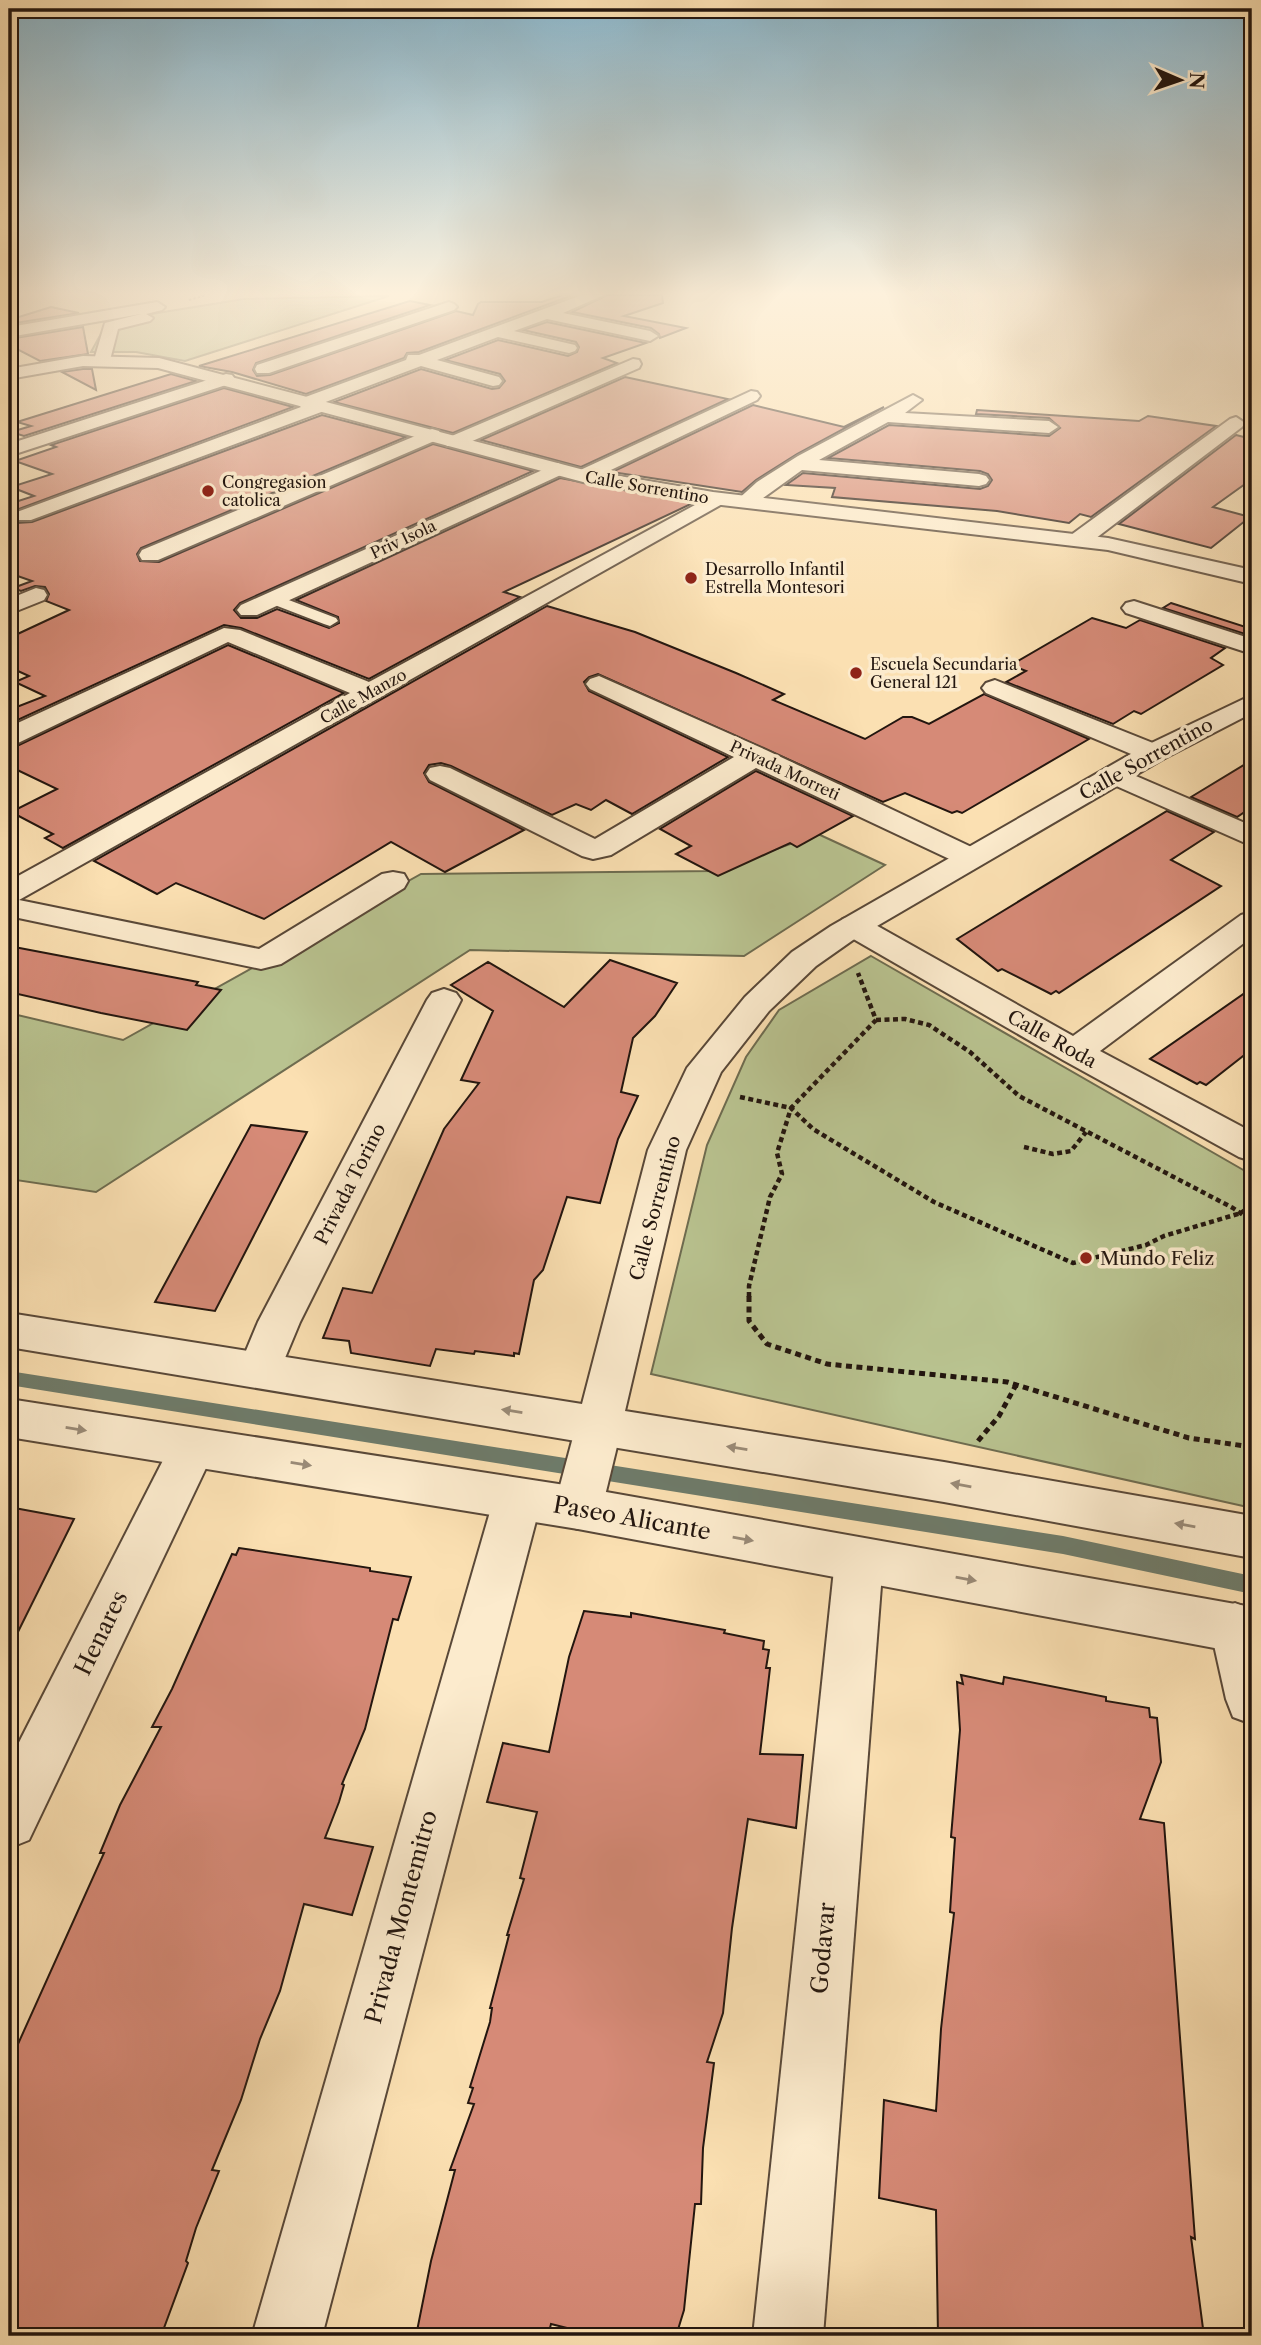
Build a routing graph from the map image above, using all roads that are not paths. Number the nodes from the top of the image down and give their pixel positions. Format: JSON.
{"nodes":[{"id":1,"x":148,"y":404,"type":"edge"},
{"id":2,"x":540,"y":404,"type":"edge"},
{"id":3,"x":733,"y":404,"type":"edge"},
{"id":4,"x":906,"y":404,"type":"edge"},
{"id":5,"x":312,"y":405,"type":"joint"},
{"id":6,"x":887,"y":417,"type":"junction"},
{"id":7,"x":1236,"y":423,"type":"dead end"},
{"id":8,"x":1049,"y":428,"type":"dead end"},
{"id":9,"x":432,"y":435,"type":"junction"},
{"id":10,"x":454,"y":442,"type":"junction"},
{"id":11,"x":9,"y":450,"type":"edge"},
{"id":12,"x":799,"y":464,"type":"junction"},
{"id":13,"x":558,"y":469,"type":"junction"},
{"id":14,"x":583,"y":476,"type":"junction"},
{"id":15,"x":979,"y":480,"type":"dead end"},
{"id":16,"x":717,"y":499,"type":"junction"},
{"id":17,"x":745,"y":502,"type":"junction"},
{"id":18,"x":24,"y":516,"type":"dead end"},
{"id":19,"x":1079,"y":540,"type":"junction"},
{"id":20,"x":150,"y":555,"type":"dead end"},
{"id":21,"x":1252,"y":577,"type":"edge"},
{"id":22,"x":36,"y":595,"type":"dead end"},
{"id":23,"x":273,"y":599,"type":"junction"},
{"id":24,"x":9,"y":607,"type":"edge"},
{"id":25,"x":1134,"y":608,"type":"dead end"},
{"id":26,"x":250,"y":610,"type":"dead end"},
{"id":27,"x":330,"y":621,"type":"dead end"},
{"id":28,"x":1252,"y":647,"type":"edge"},
{"id":29,"x":599,"y":684,"type":"dead end"},
{"id":30,"x":995,"y":688,"type":"dead end"},
{"id":31,"x":370,"y":692,"type":"junction"},
{"id":32,"x":1252,"y":702,"type":"edge"},
{"id":33,"x":9,"y":737,"type":"edge"},
{"id":34,"x":1153,"y":753,"type":"junction"},
{"id":35,"x":756,"y":756,"type":"junction"},
{"id":36,"x":440,"y":774,"type":"dead end"},
{"id":37,"x":1115,"y":775,"type":"junction"},
{"id":38,"x":1252,"y":837,"type":"edge"},
{"id":39,"x":971,"y":858,"type":"junction"},
{"id":40,"x":393,"y":881,"type":"dead end"},
{"id":41,"x":9,"y":894,"type":"edge"},
{"id":42,"x":9,"y":907,"type":"edge"},
{"id":43,"x":1252,"y":922,"type":"edge"},
{"id":44,"x":848,"y":929,"type":"junction"},
{"id":45,"x":444,"y":1000,"type":"dead end"},
{"id":46,"x":1075,"y":1052,"type":"junction"},
{"id":47,"x":1252,"y":1147,"type":"edge"},
{"id":48,"x":9,"y":1329,"type":"edge"},
{"id":49,"x":260,"y":1370,"type":"junction"},
{"id":50,"x":9,"y":1418,"type":"edge"},
{"id":51,"x":599,"y":1426,"type":"junction"},
{"id":52,"x":193,"y":1447,"type":"junction"},
{"id":53,"x":518,"y":1498,"type":"junction"},
{"id":54,"x":578,"y":1508,"type":"junction"},
{"id":55,"x":1252,"y":1537,"type":"edge"},
{"id":56,"x":859,"y":1560,"type":"junction"},
{"id":57,"x":1244,"y":1629,"type":"edge"},
{"id":58,"x":1252,"y":1699,"type":"edge"},
{"id":59,"x":9,"y":1820,"type":"edge"},
{"id":60,"x":287,"y":2336,"type":"edge"},
{"id":61,"x":788,"y":2336,"type":"edge"}],
"edges":[{"from":1,"to":11,"type":"street"},
{"from":2,"to":10,"type":"street"},
{"from":3,"to":14,"type":"street"},
{"from":4,"to":6,"type":"street"},
{"from":5,"to":9,"type":"street","name":"Calle Sorrentino"},
{"from":5,"to":18,"type":"street"},
{"from":6,"to":8,"type":"street"},
{"from":6,"to":12,"type":"street"},
{"from":7,"to":19,"type":"street"},
{"from":9,"to":10,"type":"street","name":"Calle Sorrentino"},
{"from":9,"to":20,"type":"street"},
{"from":10,"to":13,"type":"street","name":"Calle Sorrentino"},
{"from":12,"to":15,"type":"street"},
{"from":12,"to":17,"type":"street"},
{"from":13,"to":14,"type":"street","name":"Calle Sorrentino"},
{"from":13,"to":23,"type":"street","name":"Priv Isola"},
{"from":14,"to":16,"type":"street","name":"Calle Sorrentino"},
{"from":16,"to":17,"type":"street","name":"Calle Sorrentino"},
{"from":16,"to":31,"type":"street","name":"Calle Manzo"},
{"from":17,"to":19,"type":"street","name":"Calle Sorrentino"},
{"from":19,"to":21,"type":"street","name":"Calle Sorrentino"},
{"from":22,"to":24,"type":"street"},
{"from":23,"to":26,"type":"street","name":"Priv Isola"},
{"from":23,"to":27,"type":"lane"},
{"from":25,"to":28,"type":"street"},
{"from":29,"to":35,"type":"street","name":"Privada Morreti"},
{"from":30,"to":34,"type":"street"},
{"from":31,"to":33,"type":"street"},
{"from":31,"to":41,"type":"street","name":"Calle Manzo"},
{"from":32,"to":34,"type":"street","name":"Calle Sorrentino"},
{"from":34,"to":37,"type":"street","name":"Calle Sorrentino"},
{"from":35,"to":36,"type":"street"},
{"from":35,"to":39,"type":"street","name":"Privada Morreti"},
{"from":37,"to":38,"type":"street"},
{"from":37,"to":39,"type":"street","name":"Calle Sorrentino"},
{"from":39,"to":44,"type":"street","name":"Calle Sorrentino"},
{"from":40,"to":42,"type":"street"},
{"from":43,"to":46,"type":"street"},
{"from":44,"to":46,"type":"street","name":"Calle Roda"},
{"from":44,"to":51,"type":"street","name":"Calle Sorrentino"},
{"from":45,"to":49,"type":"street","name":"Privada Torino"},
{"from":46,"to":47,"type":"street","name":"Calle Roda"},
{"from":48,"to":49,"type":"street"},
{"from":51,"to":49,"type":"street","one_way":true},
{"from":50,"to":52,"type":"street","name":"Paseo Alicante","one_way":true},
{"from":51,"to":54,"type":"street","name":"Calle Sorrentino"},
{"from":55,"to":51,"type":"street","one_way":true},
{"from":52,"to":53,"type":"street","name":"Paseo Alicante","one_way":true},
{"from":52,"to":59,"type":"street","name":"Henares"},
{"from":53,"to":54,"type":"street","name":"Paseo Alicante"},
{"from":53,"to":60,"type":"street","name":"Privada Montemitro"},
{"from":54,"to":56,"type":"street","name":"Paseo Alicante","one_way":true},
{"from":56,"to":57,"type":"street","name":"Paseo Alicante","one_way":true},
{"from":56,"to":61,"type":"street","name":"Godavar"},
{"from":57,"to":58,"type":"street"}]}
